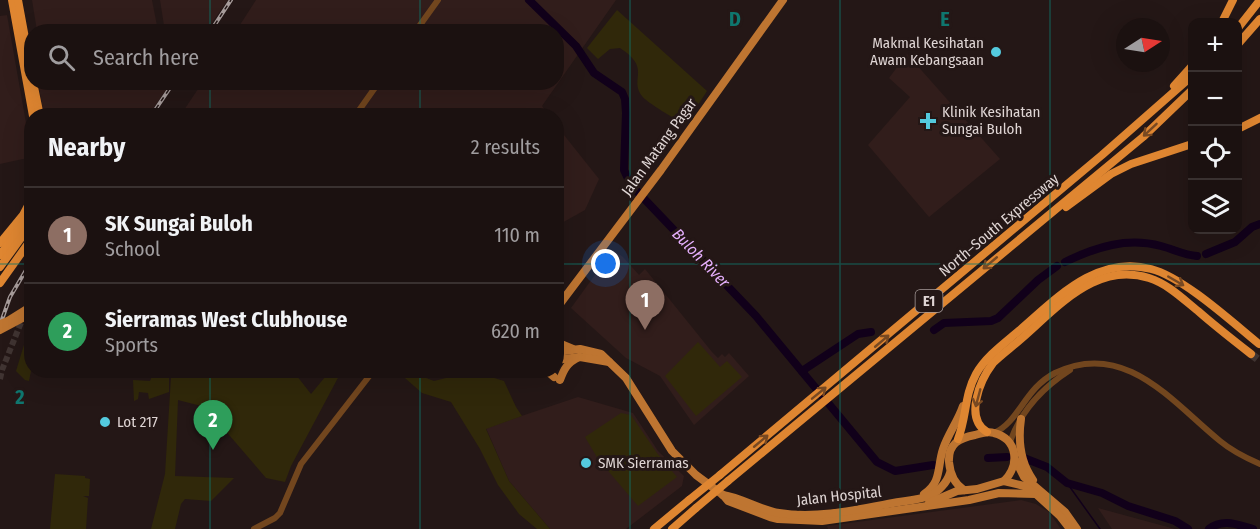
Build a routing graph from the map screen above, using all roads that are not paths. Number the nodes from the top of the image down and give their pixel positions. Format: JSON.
{"nodes":[{"id":1,"x":12,"y":0,"type":"edge"},
{"id":2,"x":18,"y":0,"type":"edge"},
{"id":3,"x":438,"y":0,"type":"edge"},
{"id":4,"x":783,"y":0,"type":"edge"},
{"id":5,"x":1233,"y":0,"type":"edge"},
{"id":6,"x":1260,"y":0,"type":"edge"},
{"id":7,"x":1224,"y":18,"type":"edge"},
{"id":8,"x":1260,"y":19,"type":"edge"},
{"id":9,"x":1242,"y":23,"type":"edge"},
{"id":10,"x":421,"y":24,"type":"edge"},
{"id":11,"x":24,"y":33,"type":"edge"},
{"id":12,"x":1242,"y":39,"type":"edge"},
{"id":13,"x":24,"y":66,"type":"edge"},
{"id":14,"x":1188,"y":70,"type":"edge"},
{"id":15,"x":1188,"y":79,"type":"edge"},
{"id":16,"x":28,"y":90,"type":"edge"},
{"id":17,"x":35,"y":90,"type":"edge"},
{"id":18,"x":373,"y":90,"type":"edge"},
{"id":19,"x":1188,"y":94,"type":"edge"},
{"id":20,"x":32,"y":108,"type":"edge"},
{"id":21,"x":38,"y":108,"type":"edge"},
{"id":22,"x":361,"y":108,"type":"edge"},
{"id":23,"x":1154,"y":109,"type":"junction"},
{"id":24,"x":1260,"y":118,"type":"edge"},
{"id":25,"x":1242,"y":127,"type":"edge"},
{"id":26,"x":1188,"y":145,"type":"edge"},
{"id":27,"x":24,"y":213,"type":"edge"},
{"id":28,"x":24,"y":223,"type":"edge"},
{"id":29,"x":24,"y":234,"type":"edge"},
{"id":30,"x":0,"y":243,"type":"edge"},
{"id":31,"x":1012,"y":245,"type":"junction"},
{"id":32,"x":24,"y":249,"type":"edge"},
{"id":33,"x":0,"y":255,"type":"edge"},
{"id":34,"x":0,"y":267,"type":"edge"},
{"id":35,"x":0,"y":283,"type":"edge"},
{"id":36,"x":564,"y":299,"type":"edge"},
{"id":37,"x":1212,"y":307,"type":"junction"},
{"id":38,"x":24,"y":312,"type":"edge"},
{"id":39,"x":1204,"y":316,"type":"junction"},
{"id":40,"x":24,"y":317,"type":"edge"},
{"id":41,"x":4,"y":326,"type":"edge"},
{"id":42,"x":1259,"y":344,"type":"edge"},
{"id":43,"x":564,"y":345,"type":"edge"},
{"id":44,"x":574,"y":349,"type":"junction"},
{"id":45,"x":564,"y":352,"type":"edge"},
{"id":46,"x":1251,"y":354,"type":"tunnel mouth"},
{"id":47,"x":564,"y":355,"type":"edge"},
{"id":48,"x":580,"y":357,"type":"junction"},
{"id":49,"x":609,"y":362,"type":"junction"},
{"id":50,"x":1073,"y":368,"type":"junction"},
{"id":51,"x":564,"y":369,"type":"edge"},
{"id":52,"x":368,"y":378,"type":"edge"},
{"id":53,"x":840,"y":382,"type":"junction"},
{"id":54,"x":966,"y":399,"type":"junction"},
{"id":55,"x":1021,"y":419,"type":"junction"},
{"id":56,"x":990,"y":433,"type":"junction"},
{"id":57,"x":958,"y":439,"type":"junction"},
{"id":58,"x":1010,"y":442,"type":"junction"},
{"id":59,"x":1016,"y":460,"type":"junction"},
{"id":60,"x":1260,"y":464,"type":"edge"},
{"id":61,"x":951,"y":473,"type":"junction"},
{"id":62,"x":1000,"y":483,"type":"junction"},
{"id":63,"x":964,"y":490,"type":"junction"},
{"id":64,"x":1038,"y":492,"type":"junction"},
{"id":65,"x":979,"y":497,"type":"junction"},
{"id":66,"x":918,"y":503,"type":"junction"},
{"id":67,"x":254,"y":529,"type":"edge"},
{"id":68,"x":654,"y":529,"type":"edge"},
{"id":69,"x":672,"y":529,"type":"edge"},
{"id":70,"x":1070,"y":529,"type":"edge"},
{"id":71,"x":1077,"y":529,"type":"edge"}],
"edges":[{"from":1,"to":13,"type":"highway"},
{"from":2,"to":11,"type":"highway"},
{"from":3,"to":10,"type":"street"},
{"from":4,"to":36,"type":"main road","name":"Jalan Matang Pagar"},
{"from":5,"to":7,"type":"highway"},
{"from":6,"to":9,"type":"highway"},
{"from":8,"to":12,"type":"highway"},
{"from":14,"to":23,"type":"highway"},
{"from":15,"to":23,"type":"highway","name":"North–South Expressway","number":"E1"},
{"from":16,"to":20,"type":"highway"},
{"from":17,"to":21,"type":"highway"},
{"from":18,"to":22,"type":"street"},
{"from":19,"to":31,"type":"highway","name":"North–South Expressway","number":"E1","one_way":true},
{"from":53,"to":23,"type":"highway","name":"North–South Expressway","number":"E1","one_way":true},
{"from":24,"to":25,"type":"highway"},
{"from":26,"to":31,"type":"highway"},
{"from":27,"to":30,"type":"highway"},
{"from":28,"to":33,"type":"highway"},
{"from":29,"to":34,"type":"highway"},
{"from":31,"to":53,"type":"highway","name":"North–South Expressway","number":"E1","one_way":true},
{"from":32,"to":35,"type":"highway"},
{"from":37,"to":39,"type":"highway"},
{"from":37,"to":42,"type":"highway"},
{"from":54,"to":37,"type":"highway","one_way":true},
{"from":38,"to":41,"type":"main road"},
{"from":39,"to":46,"type":"highway"},
{"from":39,"to":56,"type":"highway","one_way":true},
{"from":40,"to":41,"type":"main road"},
{"from":43,"to":44,"type":"main road"},
{"from":44,"to":45,"type":"main road","name":"Jalan Hospital"},
{"from":44,"to":49,"type":"main road","name":"Jalan Hospital"},
{"from":47,"to":48,"type":"main road","name":"Jalan Hospital"},
{"from":48,"to":49,"type":"main road","name":"Jalan Hospital"},
{"from":48,"to":51,"type":"main road"},
{"from":49,"to":66,"type":"main road","name":"Jalan Hospital"},
{"from":50,"to":55,"type":"street"},
{"from":50,"to":56,"type":"street"},
{"from":50,"to":60,"type":"street"},
{"from":52,"to":67,"type":"street"},
{"from":68,"to":53,"type":"highway","name":"North–South Expressway","number":"E1","one_way":true,"bridge":true},
{"from":53,"to":69,"type":"highway","name":"North–South Expressway","number":"E1","bridge":true},
{"from":54,"to":57,"type":"highway"},
{"from":54,"to":66,"type":"main road"},
{"from":55,"to":58,"type":"street"},
{"from":55,"to":64,"type":"main road"},
{"from":56,"to":57,"type":"main road"},
{"from":56,"to":58,"type":"main road"},
{"from":57,"to":61,"type":"main road"},
{"from":58,"to":59,"type":"main road"},
{"from":59,"to":62,"type":"main road"},
{"from":59,"to":64,"type":"main road"},
{"from":61,"to":63,"type":"main road"},
{"from":61,"to":66,"type":"main road","name":"Jalan Hospital"},
{"from":62,"to":63,"type":"main road","name":"Jalan Hospital"},
{"from":62,"to":64,"type":"main road"},
{"from":62,"to":65,"type":"main road"},
{"from":63,"to":66,"type":"main road","name":"Jalan Hospital"},
{"from":64,"to":65,"type":"main road","name":"Jalan Hospital"},
{"from":64,"to":70,"type":"main road"},
{"from":64,"to":71,"type":"main road"},
{"from":65,"to":66,"type":"main road","name":"Jalan Hospital"}]}
